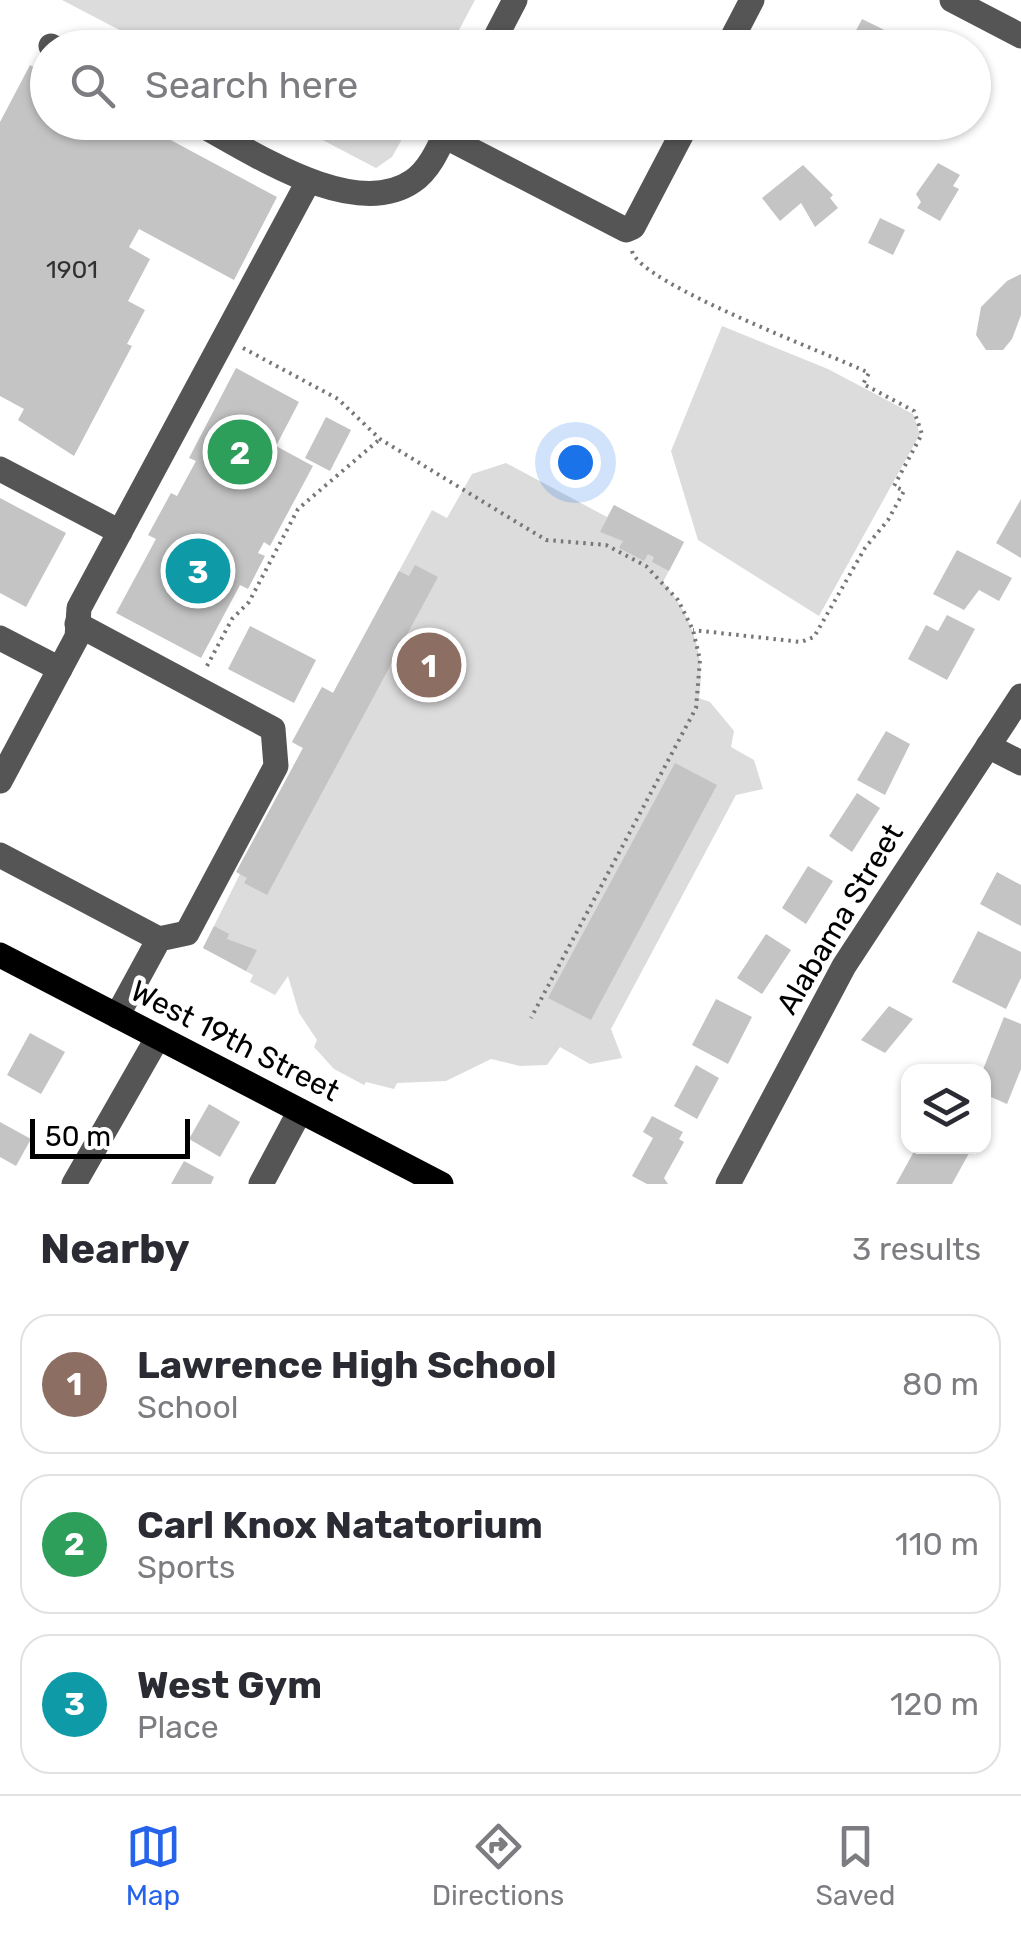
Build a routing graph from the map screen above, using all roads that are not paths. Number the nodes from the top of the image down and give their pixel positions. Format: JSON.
{"nodes":[{"id":1,"x":515,"y":0,"type":"edge"},
{"id":2,"x":752,"y":0,"type":"edge"},
{"id":3,"x":952,"y":0,"type":"edge"},
{"id":4,"x":499,"y":30,"type":"edge"},
{"id":5,"x":736,"y":30,"type":"edge"},
{"id":6,"x":1021,"y":36,"type":"edge"},
{"id":7,"x":230,"y":140,"type":"edge"},
{"id":8,"x":442,"y":140,"type":"edge"},
{"id":9,"x":467,"y":140,"type":"edge"},
{"id":10,"x":678,"y":140,"type":"edge"},
{"id":11,"x":308,"y":182,"type":"junction"},
{"id":12,"x":0,"y":469,"type":"edge"},
{"id":13,"x":120,"y":532,"type":"junction"},
{"id":14,"x":77,"y":624,"type":"junction"},
{"id":15,"x":0,"y":638,"type":"edge"},
{"id":16,"x":60,"y":670,"type":"junction"},
{"id":17,"x":1021,"y":696,"type":"edge"},
{"id":18,"x":988,"y":746,"type":"junction"},
{"id":19,"x":1021,"y":763,"type":"edge"},
{"id":20,"x":0,"y":781,"type":"edge"},
{"id":21,"x":0,"y":854,"type":"edge"},
{"id":22,"x":159,"y":939,"type":"junction"},
{"id":23,"x":2,"y":962,"type":"edge"},
{"id":24,"x":117,"y":1016,"type":"junction"},
{"id":25,"x":158,"y":1038,"type":"junction"},
{"id":26,"x":300,"y":1111,"type":"junction"},
{"id":27,"x":74,"y":1184,"type":"edge"},
{"id":28,"x":261,"y":1184,"type":"edge"},
{"id":29,"x":440,"y":1184,"type":"edge"},
{"id":30,"x":728,"y":1184,"type":"edge"}],
"edges":[{"from":1,"to":4,"type":"street"},
{"from":2,"to":5,"type":"street"},
{"from":3,"to":6,"type":"street"},
{"from":7,"to":11,"type":"street"},
{"from":8,"to":11,"type":"street"},
{"from":9,"to":10,"type":"street"},
{"from":11,"to":13,"type":"street"},
{"from":12,"to":13,"type":"street"},
{"from":13,"to":14,"type":"street"},
{"from":14,"to":16,"type":"street"},
{"from":14,"to":22,"type":"street"},
{"from":15,"to":16,"type":"street"},
{"from":16,"to":20,"type":"street"},
{"from":17,"to":18,"type":"street","name":"Alabama Street"},
{"from":18,"to":19,"type":"street"},
{"from":18,"to":30,"type":"street","name":"Alabama Street"},
{"from":21,"to":22,"type":"street"},
{"from":22,"to":24,"type":"street"},
{"from":23,"to":24,"type":"main road","name":"West 19th Street"},
{"from":24,"to":25,"type":"main road","name":"West 19th Street"},
{"from":25,"to":26,"type":"main road","name":"West 19th Street"},
{"from":25,"to":27,"type":"street"},
{"from":26,"to":28,"type":"street"},
{"from":26,"to":29,"type":"main road","name":"West 19th Street"}]}
